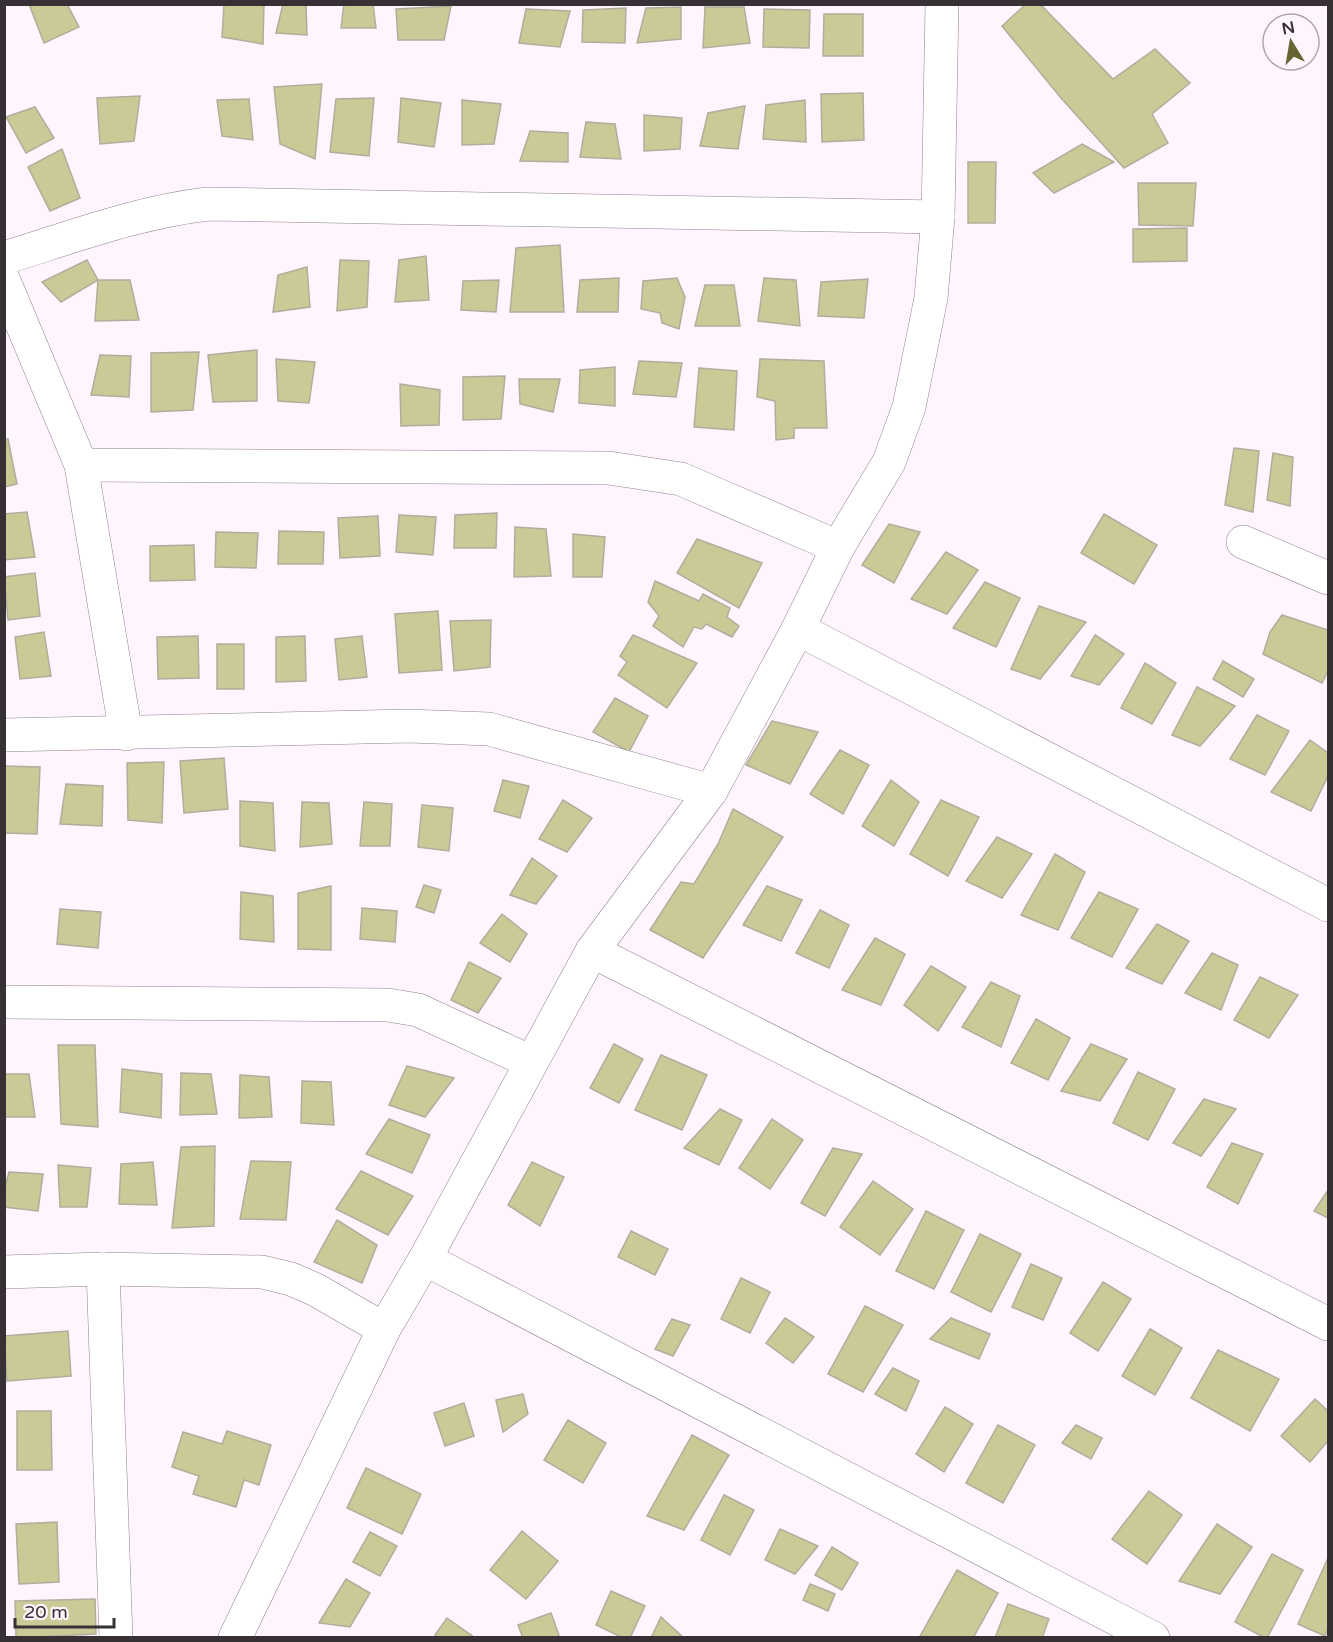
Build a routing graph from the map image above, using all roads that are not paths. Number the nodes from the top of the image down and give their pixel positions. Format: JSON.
{"nodes":[{"id":1,"x":942,"y":4,"type":"edge"},
{"id":2,"x":938,"y":217,"type":"junction"},
{"id":3,"x":4,"y":258,"type":"edge"},
{"id":4,"x":4,"y":280,"type":"edge"},
{"id":5,"x":81,"y":465,"type":"junction"},
{"id":6,"x":1243,"y":542,"type":"dead end"},
{"id":7,"x":838,"y":547,"type":"junction"},
{"id":8,"x":1329,"y":578,"type":"edge"},
{"id":9,"x":798,"y":629,"type":"junction"},
{"id":10,"x":126,"y":734,"type":"junction"},
{"id":11,"x":4,"y":735,"type":"edge"},
{"id":12,"x":711,"y":791,"type":"junction"},
{"id":13,"x":1329,"y":905,"type":"edge"},
{"id":14,"x":592,"y":951,"type":"junction"},
{"id":15,"x":4,"y":1002,"type":"edge"},
{"id":16,"x":531,"y":1062,"type":"junction"},
{"id":17,"x":425,"y":1259,"type":"junction"},
{"id":18,"x":103,"y":1269,"type":"junction"},
{"id":19,"x":4,"y":1272,"type":"edge"},
{"id":20,"x":1329,"y":1324,"type":"edge"},
{"id":21,"x":384,"y":1329,"type":"junction"},
{"id":22,"x":1140,"y":1635,"type":"edge"},
{"id":23,"x":116,"y":1638,"type":"edge"},
{"id":24,"x":235,"y":1638,"type":"edge"}],
"edges":[{"from":1,"to":2,"type":"street"},
{"from":2,"to":3,"type":"street"},
{"from":2,"to":7,"type":"street"},
{"from":4,"to":5,"type":"street"},
{"from":5,"to":7,"type":"street"},
{"from":5,"to":10,"type":"street"},
{"from":6,"to":8,"type":"street"},
{"from":7,"to":9,"type":"street"},
{"from":9,"to":12,"type":"street"},
{"from":9,"to":13,"type":"street"},
{"from":10,"to":11,"type":"street"},
{"from":10,"to":12,"type":"street"},
{"from":12,"to":14,"type":"street"},
{"from":14,"to":16,"type":"street"},
{"from":14,"to":20,"type":"street"},
{"from":15,"to":16,"type":"street"},
{"from":16,"to":17,"type":"street"},
{"from":17,"to":21,"type":"street"},
{"from":17,"to":22,"type":"street"},
{"from":18,"to":19,"type":"street"},
{"from":18,"to":21,"type":"street"},
{"from":18,"to":23,"type":"street"},
{"from":21,"to":24,"type":"street"}]}
